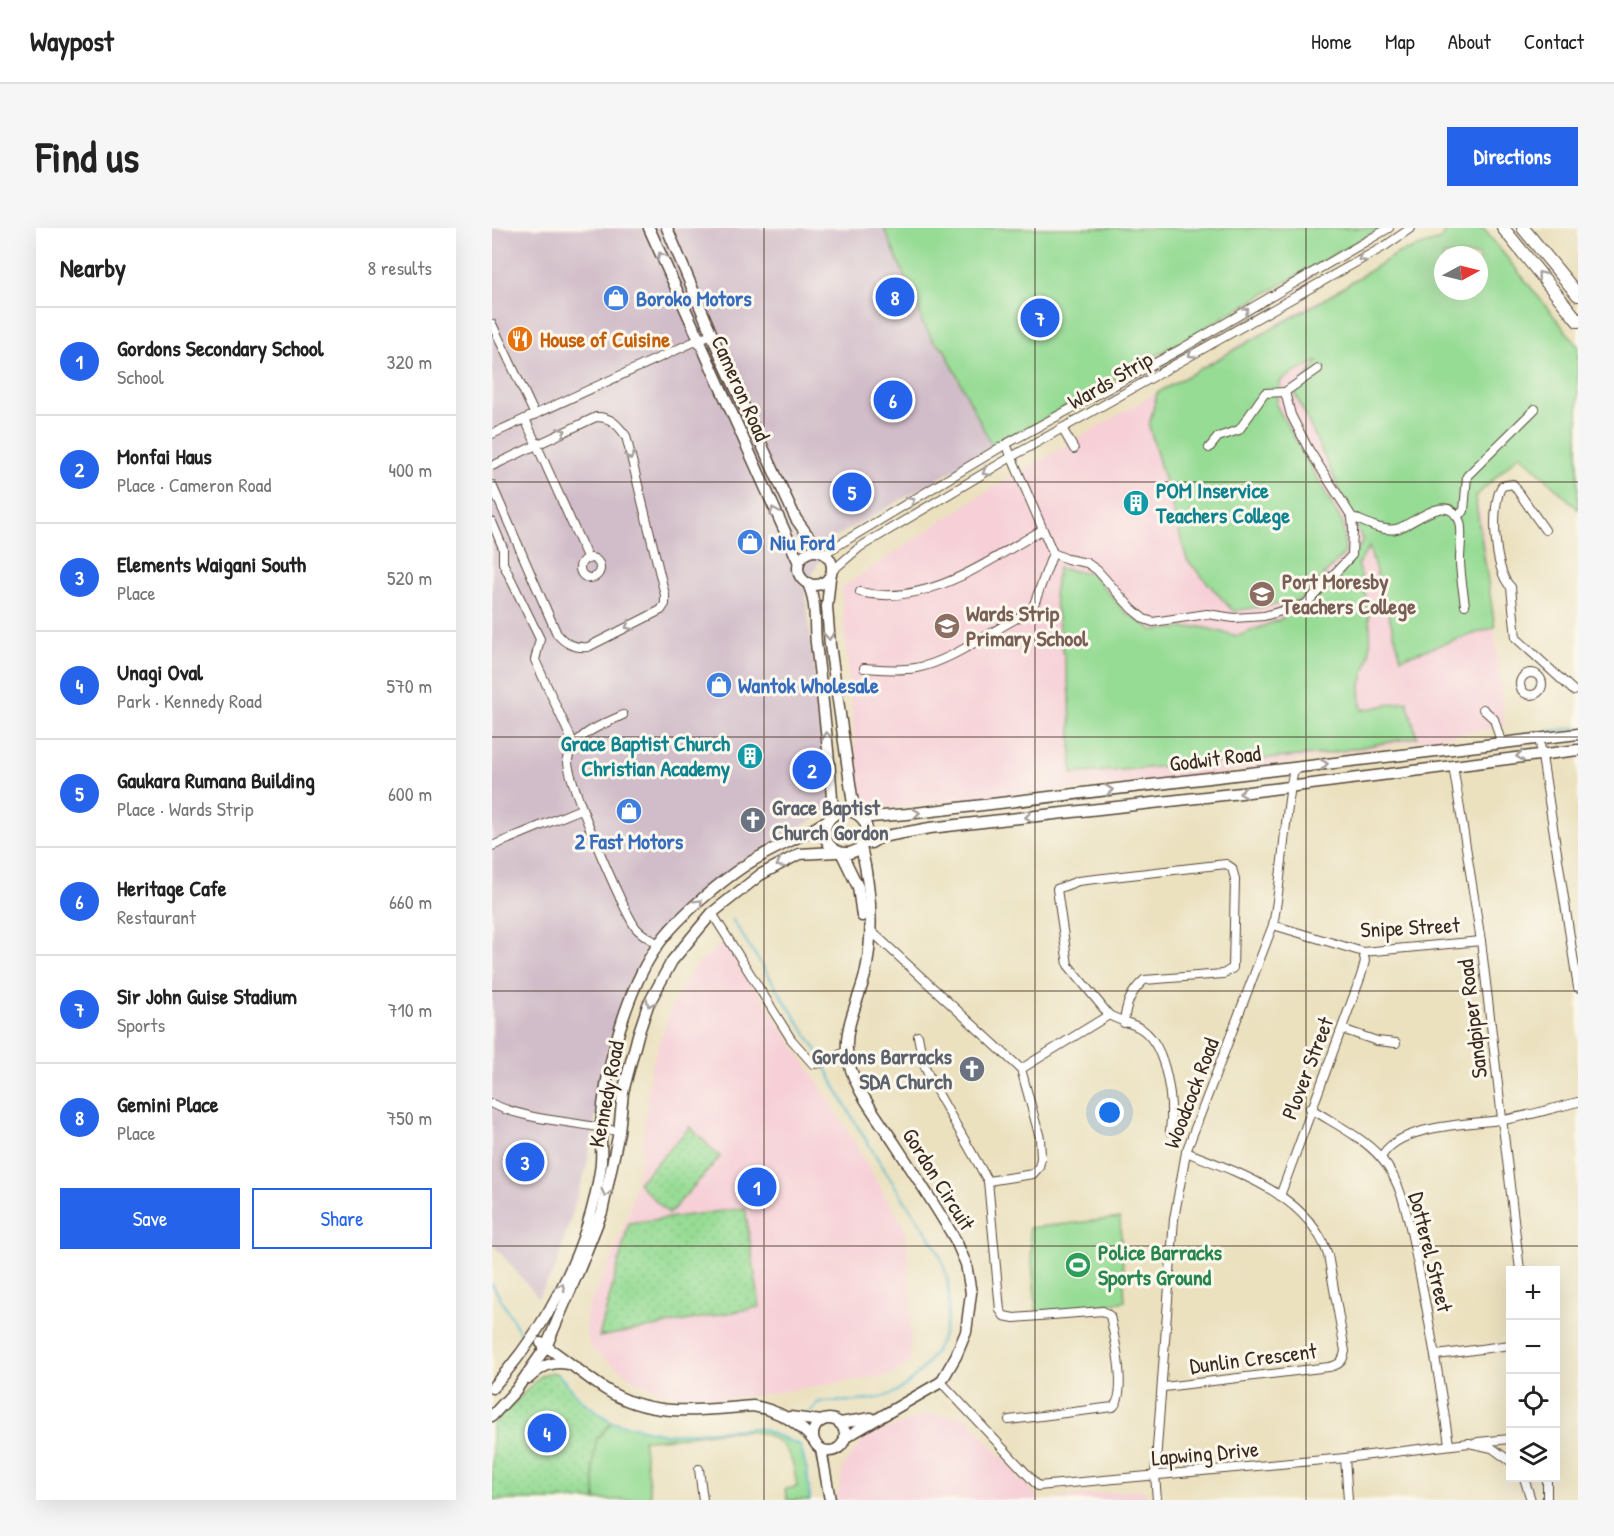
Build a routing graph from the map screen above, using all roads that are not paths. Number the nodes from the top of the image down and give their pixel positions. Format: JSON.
{"nodes":[{"id":1,"x":649,"y":228,"type":"edge"},
{"id":2,"x":667,"y":228,"type":"edge"},
{"id":3,"x":1389,"y":228,"type":"edge"},
{"id":4,"x":1412,"y":228,"type":"edge"},
{"id":5,"x":1503,"y":228,"type":"edge"},
{"id":6,"x":1523,"y":228,"type":"edge"},
{"id":7,"x":1578,"y":295,"type":"edge"},
{"id":8,"x":1578,"y":321,"type":"edge"},
{"id":9,"x":492,"y":324,"type":"edge"},
{"id":10,"x":711,"y":334,"type":"junction"},
{"id":11,"x":698,"y":340,"type":"junction"},
{"id":12,"x":1318,"y":369,"type":"dead end"},
{"id":13,"x":1285,"y":392,"type":"junction"},
{"id":14,"x":1535,"y":409,"type":"dead end"},
{"id":15,"x":535,"y":415,"type":"junction"},
{"id":16,"x":525,"y":419,"type":"junction"},
{"id":17,"x":1062,"y":428,"type":"junction"},
{"id":18,"x":492,"y":434,"type":"edge"},
{"id":19,"x":535,"y":444,"type":"junction"},
{"id":20,"x":1006,"y":444,"type":"junction"},
{"id":21,"x":1209,"y":448,"type":"dead end"},
{"id":22,"x":1074,"y":449,"type":"dead end"},
{"id":23,"x":1012,"y":456,"type":"junction"},
{"id":24,"x":492,"y":466,"type":"edge"},
{"id":25,"x":492,"y":485,"type":"edge"},
{"id":26,"x":1456,"y":516,"type":"junction"},
{"id":27,"x":1352,"y":518,"type":"junction"},
{"id":28,"x":492,"y":522,"type":"edge"},
{"id":29,"x":1042,"y":530,"type":"junction"},
{"id":30,"x":1545,"y":530,"type":"dead end"},
{"id":31,"x":822,"y":552,"type":"junction"},
{"id":32,"x":1053,"y":553,"type":"junction"},
{"id":33,"x":588,"y":559,"type":"dead end"},
{"id":34,"x":799,"y":563,"type":"junction"},
{"id":35,"x":831,"y":574,"type":"junction"},
{"id":36,"x":808,"y":584,"type":"junction"},
{"id":37,"x":861,"y":592,"type":"dead end"},
{"id":38,"x":1465,"y":605,"type":"dead end"},
{"id":39,"x":1520,"y":665,"type":"dead end"},
{"id":40,"x":1547,"y":667,"type":"junction"},
{"id":41,"x":864,"y":668,"type":"dead end"},
{"id":42,"x":1525,"y":674,"type":"junction"},
{"id":43,"x":1540,"y":677,"type":"junction"},
{"id":44,"x":1574,"y":691,"type":"dead end"},
{"id":45,"x":1483,"y":709,"type":"dead end"},
{"id":46,"x":623,"y":715,"type":"dead end"},
{"id":47,"x":1578,"y":734,"type":"edge"},
{"id":48,"x":1539,"y":737,"type":"junction"},
{"id":49,"x":1501,"y":742,"type":"junction"},
{"id":50,"x":575,"y":747,"type":"junction"},
{"id":51,"x":1578,"y":750,"type":"edge"},
{"id":52,"x":1541,"y":754,"type":"junction"},
{"id":53,"x":1453,"y":765,"type":"junction"},
{"id":54,"x":1294,"y":768,"type":"junction"},
{"id":55,"x":1290,"y":785,"type":"junction"},
{"id":56,"x":581,"y":809,"type":"junction"},
{"id":57,"x":856,"y":813,"type":"junction"},
{"id":58,"x":831,"y":817,"type":"junction"},
{"id":59,"x":863,"y":845,"type":"junction"},
{"id":60,"x":492,"y":846,"type":"edge"},
{"id":61,"x":839,"y":853,"type":"junction"},
{"id":62,"x":712,"y":913,"type":"junction"},
{"id":63,"x":1273,"y":925,"type":"junction"},
{"id":64,"x":869,"y":928,"type":"junction"},
{"id":65,"x":1481,"y":941,"type":"junction"},
{"id":66,"x":658,"y":944,"type":"junction"},
{"id":67,"x":1363,"y":952,"type":"junction"},
{"id":68,"x":1578,"y":988,"type":"edge"},
{"id":69,"x":1109,"y":1015,"type":"junction"},
{"id":70,"x":1124,"y":1023,"type":"junction"},
{"id":71,"x":1342,"y":1029,"type":"junction"},
{"id":72,"x":918,"y":1036,"type":"dead end"},
{"id":73,"x":1396,"y":1043,"type":"dead end"},
{"id":74,"x":847,"y":1051,"type":"junction"},
{"id":75,"x":1021,"y":1069,"type":"junction"},
{"id":76,"x":1578,"y":1102,"type":"edge"},
{"id":77,"x":492,"y":1104,"type":"edge"},
{"id":78,"x":1310,"y":1108,"type":"junction"},
{"id":79,"x":1502,"y":1120,"type":"junction"},
{"id":80,"x":601,"y":1127,"type":"junction"},
{"id":81,"x":1170,"y":1131,"type":"dead end"},
{"id":82,"x":619,"y":1132,"type":"junction"},
{"id":83,"x":1186,"y":1152,"type":"junction"},
{"id":84,"x":1381,"y":1158,"type":"junction"},
{"id":85,"x":988,"y":1181,"type":"junction"},
{"id":86,"x":1280,"y":1196,"type":"junction"},
{"id":87,"x":1520,"y":1266,"type":"edge"},
{"id":88,"x":560,"y":1311,"type":"junction"},
{"id":89,"x":533,"y":1338,"type":"junction"},
{"id":90,"x":1506,"y":1346,"type":"edge"},
{"id":91,"x":546,"y":1347,"type":"junction"},
{"id":92,"x":1437,"y":1355,"type":"junction"},
{"id":93,"x":570,"y":1364,"type":"junction"},
{"id":94,"x":941,"y":1382,"type":"junction"},
{"id":95,"x":1164,"y":1387,"type":"junction"},
{"id":96,"x":492,"y":1388,"type":"edge"},
{"id":97,"x":516,"y":1390,"type":"junction"},
{"id":98,"x":492,"y":1416,"type":"edge"},
{"id":99,"x":786,"y":1417,"type":"junction"},
{"id":100,"x":877,"y":1417,"type":"junction"},
{"id":101,"x":1009,"y":1420,"type":"dead end"},
{"id":102,"x":821,"y":1421,"type":"junction"},
{"id":103,"x":840,"y":1423,"type":"junction"},
{"id":104,"x":846,"y":1437,"type":"junction"},
{"id":105,"x":1506,"y":1439,"type":"edge"},
{"id":106,"x":1469,"y":1443,"type":"junction"},
{"id":107,"x":1449,"y":1444,"type":"junction"},
{"id":108,"x":817,"y":1445,"type":"junction"},
{"id":109,"x":837,"y":1449,"type":"junction"},
{"id":110,"x":1345,"y":1458,"type":"junction"},
{"id":111,"x":1506,"y":1458,"type":"edge"},
{"id":112,"x":699,"y":1469,"type":"dead end"},
{"id":113,"x":826,"y":1474,"type":"junction"},
{"id":114,"x":1155,"y":1475,"type":"junction"},
{"id":115,"x":1525,"y":1482,"type":"edge"},
{"id":116,"x":1547,"y":1482,"type":"edge"},
{"id":117,"x":703,"y":1500,"type":"edge"},
{"id":118,"x":830,"y":1500,"type":"edge"},
{"id":119,"x":1157,"y":1500,"type":"edge"},
{"id":120,"x":1348,"y":1500,"type":"edge"},
{"id":121,"x":1531,"y":1500,"type":"edge"},
{"id":122,"x":1547,"y":1500,"type":"edge"}],
"edges":[{"from":11,"to":1,"type":"main road","name":"Cameron Road","one_way":true},
{"from":2,"to":10,"type":"main road","name":"Cameron Road"},
{"from":20,"to":3,"type":"street","name":"Wards Strip","one_way":true},
{"from":4,"to":17,"type":"street","name":"Wards Strip","one_way":true},
{"from":8,"to":5,"type":"highway","one_way":true},
{"from":6,"to":7,"type":"highway"},
{"from":9,"to":15,"type":"street"},
{"from":10,"to":11,"type":"street"},
{"from":10,"to":31,"type":"main road","name":"Cameron Road"},
{"from":11,"to":15,"type":"street"},
{"from":34,"to":11,"type":"main road","name":"Cameron Road","one_way":true},
{"from":12,"to":13,"type":"street"},
{"from":13,"to":21,"type":"street"},
{"from":13,"to":27,"type":"street"},
{"from":14,"to":26,"type":"street"},
{"from":15,"to":16,"type":"street"},
{"from":16,"to":18,"type":"street"},
{"from":16,"to":19,"type":"street"},
{"from":17,"to":22,"type":"street"},
{"from":17,"to":23,"type":"street","name":"Wards Strip"},
{"from":19,"to":24,"type":"street"},
{"from":19,"to":25,"type":"street","one_way":true},
{"from":19,"to":33,"type":"street"},
{"from":20,"to":23,"type":"street"},
{"from":31,"to":20,"type":"street","name":"Wards Strip","one_way":true},
{"from":23,"to":29,"type":"street"},
{"from":23,"to":35,"type":"street","name":"Wards Strip","one_way":true},
{"from":26,"to":27,"type":"street"},
{"from":26,"to":38,"type":"street"},
{"from":27,"to":32,"type":"street"},
{"from":28,"to":50,"type":"street"},
{"from":29,"to":32,"type":"street"},
{"from":29,"to":37,"type":"street"},
{"from":30,"to":40,"type":"street"},
{"from":31,"to":34,"type":"main road"},
{"from":31,"to":35,"type":"main road"},
{"from":32,"to":41,"type":"street"},
{"from":34,"to":36,"type":"main road"},
{"from":35,"to":36,"type":"main road"},
{"from":35,"to":57,"type":"main road","one_way":true},
{"from":58,"to":36,"type":"main road","one_way":true},
{"from":39,"to":42,"type":"street"},
{"from":40,"to":43,"type":"street"},
{"from":40,"to":44,"type":"street"},
{"from":42,"to":43,"type":"street"},
{"from":42,"to":43,"type":"street"},
{"from":45,"to":49,"type":"street"},
{"from":46,"to":50,"type":"street"},
{"from":47,"to":48,"type":"main road","name":"Godwit Road"},
{"from":48,"to":49,"type":"main road","name":"Godwit Road"},
{"from":48,"to":52,"type":"street"},
{"from":54,"to":49,"type":"main road","name":"Godwit Road","one_way":true},
{"from":50,"to":56,"type":"street"},
{"from":51,"to":52,"type":"main road","name":"Godwit Road"},
{"from":52,"to":53,"type":"main road","name":"Godwit Road","one_way":true},
{"from":52,"to":68,"type":"street"},
{"from":53,"to":55,"type":"main road","name":"Godwit Road"},
{"from":53,"to":65,"type":"street","name":"Sandpiper Road"},
{"from":54,"to":55,"type":"street","name":"Woodcock Road"},
{"from":57,"to":54,"type":"main road","name":"Godwit Road","one_way":true},
{"from":55,"to":59,"type":"main road","name":"Godwit Road","one_way":true},
{"from":55,"to":63,"type":"street","name":"Woodcock Road"},
{"from":56,"to":60,"type":"street"},
{"from":56,"to":66,"type":"street"},
{"from":57,"to":58,"type":"main road"},
{"from":57,"to":59,"type":"main road"},
{"from":58,"to":61,"type":"main road"},
{"from":66,"to":58,"type":"main road","name":"Kennedy Road","one_way":true},
{"from":59,"to":61,"type":"main road"},
{"from":59,"to":64,"type":"main road","name":"Gordon Circuit"},
{"from":61,"to":62,"type":"main road","name":"Kennedy Road","one_way":true},
{"from":61,"to":64,"type":"main road","name":"Gordon Circuit"},
{"from":62,"to":74,"type":"street"},
{"from":62,"to":82,"type":"main road","name":"Kennedy Road","one_way":true},
{"from":63,"to":67,"type":"street","name":"Snipe Street"},
{"from":63,"to":83,"type":"street","name":"Woodcock Road"},
{"from":64,"to":74,"type":"main road","name":"Gordon Circuit"},
{"from":64,"to":75,"type":"street"},
{"from":65,"to":67,"type":"street","name":"Snipe Street"},
{"from":65,"to":79,"type":"street","name":"Sandpiper Road"},
{"from":66,"to":80,"type":"main road","name":"Kennedy Road"},
{"from":67,"to":71,"type":"street","name":"Plover Street"},
{"from":69,"to":70,"type":"street"},
{"from":69,"to":70,"type":"street"},
{"from":69,"to":75,"type":"street"},
{"from":70,"to":81,"type":"street"},
{"from":71,"to":73,"type":"street"},
{"from":71,"to":78,"type":"street","name":"Plover Street"},
{"from":72,"to":85,"type":"street"},
{"from":74,"to":94,"type":"main road","name":"Gordon Circuit"},
{"from":75,"to":85,"type":"street"},
{"from":76,"to":79,"type":"street"},
{"from":77,"to":80,"type":"street"},
{"from":78,"to":84,"type":"street","name":"Dotterel Street"},
{"from":78,"to":86,"type":"street","name":"Plover Street"},
{"from":79,"to":84,"type":"street"},
{"from":79,"to":87,"type":"street","name":"Sandpiper Road"},
{"from":80,"to":82,"type":"street"},
{"from":89,"to":80,"type":"main road","name":"Kennedy Road","one_way":true},
{"from":82,"to":88,"type":"main road","name":"Kennedy Road","one_way":true},
{"from":83,"to":86,"type":"street","name":"Dunlin Crescent"},
{"from":83,"to":95,"type":"street","name":"Woodcock Road"},
{"from":84,"to":92,"type":"street","name":"Dotterel Street"},
{"from":85,"to":101,"type":"street"},
{"from":86,"to":95,"type":"street","name":"Dunlin Crescent"},
{"from":88,"to":91,"type":"main road","name":"Kennedy Road"},
{"from":88,"to":93,"type":"main road"},
{"from":89,"to":91,"type":"main road"},
{"from":89,"to":96,"type":"main road","name":"Kennedy Road"},
{"from":90,"to":92,"type":"street"},
{"from":91,"to":93,"type":"main road"},
{"from":91,"to":97,"type":"main road","name":"Kennedy Road"},
{"from":92,"to":107,"type":"street","name":"Dotterel Street"},
{"from":93,"to":97,"type":"main road"},
{"from":93,"to":99,"type":"main road"},
{"from":94,"to":100,"type":"main road"},
{"from":94,"to":114,"type":"street","name":"Lapwing Drive"},
{"from":95,"to":114,"type":"street","name":"Woodcock Road"},
{"from":97,"to":98,"type":"main road","name":"Kennedy Road"},
{"from":99,"to":102,"type":"main road"},
{"from":99,"to":108,"type":"main road"},
{"from":100,"to":103,"type":"main road"},
{"from":100,"to":104,"type":"main road"},
{"from":102,"to":103,"type":"main road"},
{"from":102,"to":108,"type":"main road"},
{"from":103,"to":104,"type":"main road"},
{"from":104,"to":109,"type":"main road"},
{"from":105,"to":106,"type":"street"},
{"from":106,"to":107,"type":"street","name":"Lapwing Drive"},
{"from":106,"to":111,"type":"street","name":"Lapwing Drive"},
{"from":107,"to":110,"type":"street","name":"Lapwing Drive"},
{"from":108,"to":109,"type":"main road"},
{"from":108,"to":113,"type":"main road"},
{"from":109,"to":113,"type":"main road"},
{"from":110,"to":114,"type":"street","name":"Lapwing Drive"},
{"from":110,"to":120,"type":"street"},
{"from":112,"to":117,"type":"street"},
{"from":113,"to":118,"type":"main road"},
{"from":114,"to":119,"type":"street","name":"Woodcock Road"},
{"from":115,"to":121,"type":"street"},
{"from":116,"to":122,"type":"street"}]}
